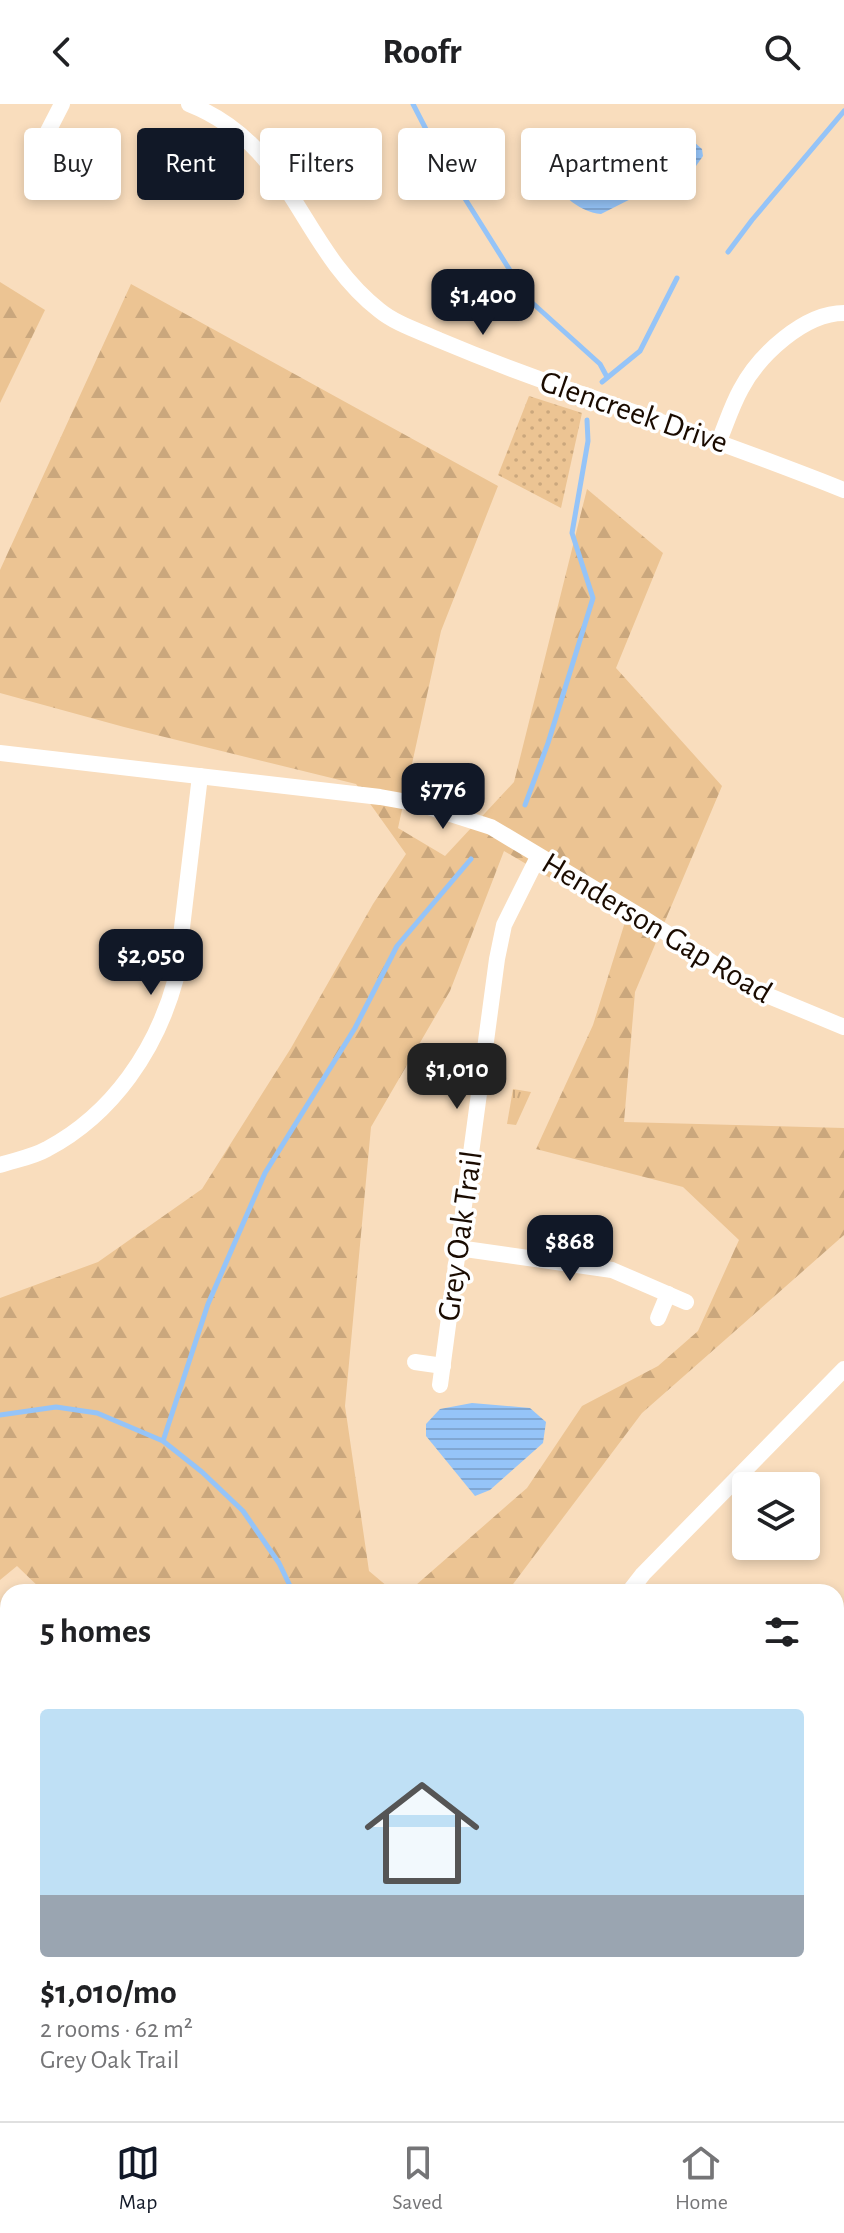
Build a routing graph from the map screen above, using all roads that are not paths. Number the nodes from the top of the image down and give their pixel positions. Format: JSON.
{"nodes":[{"id":1,"x":62,"y":104,"type":"edge"},
{"id":2,"x":189,"y":104,"type":"edge"},
{"id":3,"x":50,"y":128,"type":"edge"},
{"id":4,"x":844,"y":313,"type":"edge"},
{"id":5,"x":719,"y":441,"type":"junction"},
{"id":6,"x":844,"y":490,"type":"edge"},
{"id":7,"x":0,"y":753,"type":"edge"},
{"id":8,"x":200,"y":776,"type":"junction"},
{"id":9,"x":538,"y":857,"type":"junction"},
{"id":10,"x":844,"y":1027,"type":"edge"},
{"id":11,"x":0,"y":1165,"type":"edge"},
{"id":12,"x":458,"y":1248,"type":"junction"},
{"id":13,"x":668,"y":1294,"type":"junction"},
{"id":14,"x":686,"y":1302,"type":"dead end"},
{"id":15,"x":658,"y":1318,"type":"dead end"},
{"id":16,"x":415,"y":1362,"type":"dead end"},
{"id":17,"x":443,"y":1366,"type":"junction"},
{"id":18,"x":844,"y":1369,"type":"edge"},
{"id":19,"x":440,"y":1385,"type":"dead end"},
{"id":20,"x":635,"y":1584,"type":"edge"}],
"edges":[{"from":1,"to":3,"type":"street"},
{"from":2,"to":5,"type":"street","name":"Glencreek Drive"},
{"from":4,"to":5,"type":"street"},
{"from":5,"to":6,"type":"street","name":"Glencreek Drive"},
{"from":7,"to":8,"type":"street","name":"Henderson Gap Road"},
{"from":8,"to":9,"type":"street","name":"Henderson Gap Road"},
{"from":8,"to":11,"type":"street"},
{"from":9,"to":10,"type":"street","name":"Henderson Gap Road"},
{"from":9,"to":12,"type":"street","name":"Grey Oak Trail"},
{"from":12,"to":13,"type":"street"},
{"from":12,"to":17,"type":"street","name":"Grey Oak Trail"},
{"from":13,"to":14,"type":"street"},
{"from":13,"to":15,"type":"street"},
{"from":16,"to":17,"type":"street"},
{"from":17,"to":19,"type":"street","name":"Grey Oak Trail"},
{"from":18,"to":20,"type":"street"}]}
